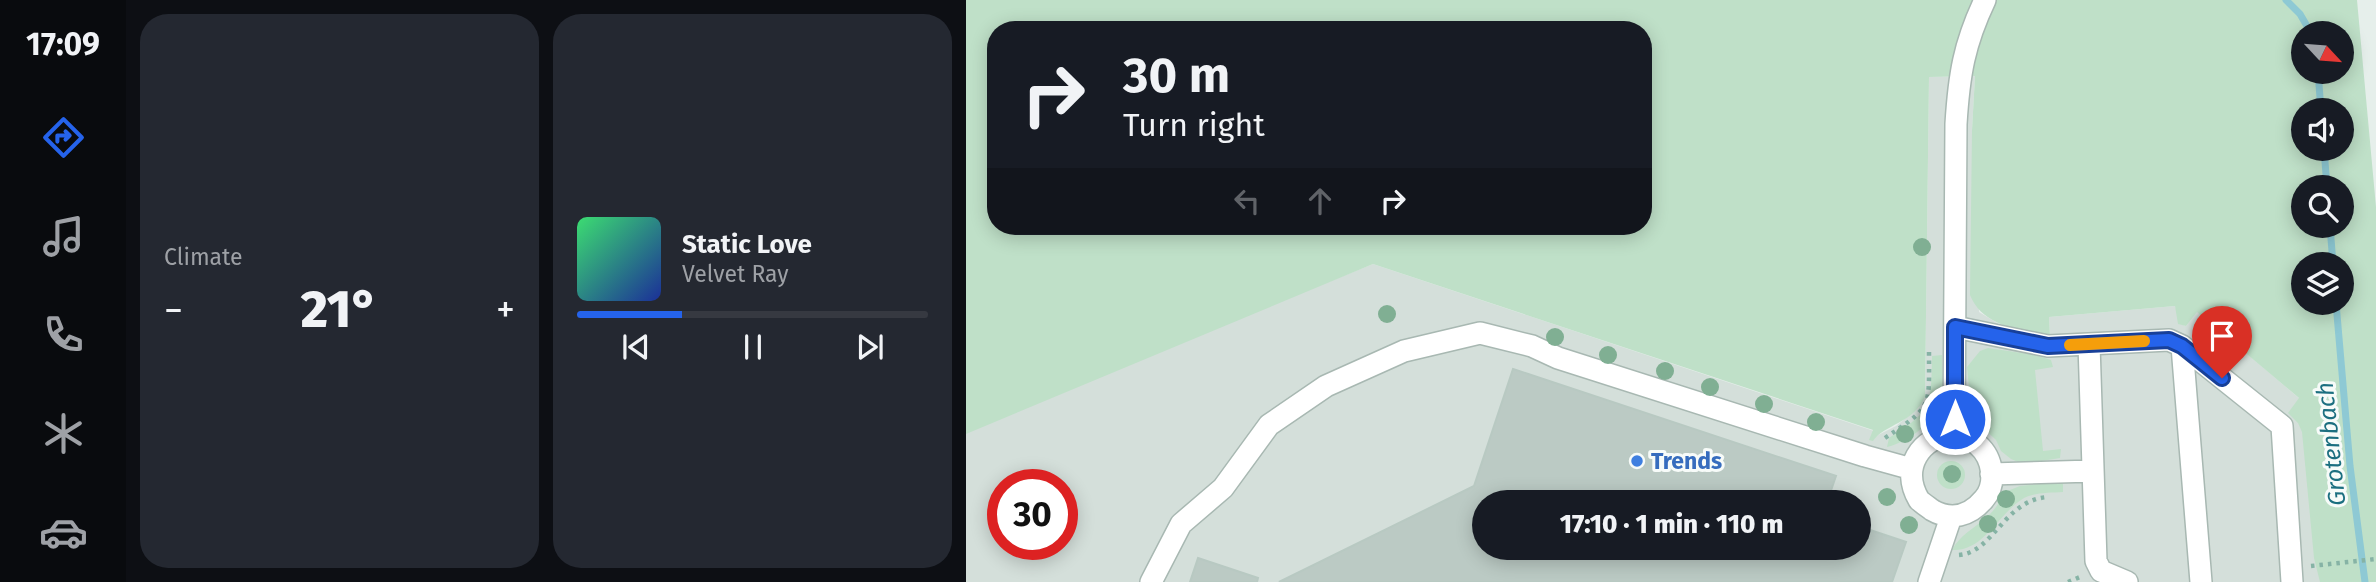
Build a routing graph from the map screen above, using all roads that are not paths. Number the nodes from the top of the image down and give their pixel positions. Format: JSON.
{"nodes":[{"id":1,"x":1985,"y":0,"type":"edge"},
{"id":2,"x":1955,"y":327,"type":"junction"},
{"id":3,"x":2089,"y":344,"type":"junction"},
{"id":4,"x":2182,"y":346,"type":"junction"},
{"id":5,"x":1954,"y":433,"type":"junction"},
{"id":6,"x":1912,"y":469,"type":"junction"},
{"id":7,"x":2092,"y":471,"type":"junction"},
{"id":8,"x":1991,"y":474,"type":"junction"},
{"id":9,"x":1951,"y":517,"type":"junction"},
{"id":10,"x":2291,"y":575,"type":"edge"},
{"id":11,"x":1151,"y":582,"type":"edge"},
{"id":12,"x":1929,"y":582,"type":"edge"},
{"id":13,"x":2127,"y":582,"type":"edge"},
{"id":14,"x":2201,"y":582,"type":"edge"}],
"edges":[{"from":1,"to":2,"type":"street"},
{"from":2,"to":3,"type":"street"},
{"from":2,"to":5,"type":"street"},
{"from":3,"to":4,"type":"street"},
{"from":3,"to":7,"type":"street"},
{"from":4,"to":10,"type":"street"},
{"from":4,"to":14,"type":"street"},
{"from":5,"to":6,"type":"street"},
{"from":5,"to":8,"type":"street"},
{"from":6,"to":9,"type":"street"},
{"from":6,"to":11,"type":"street"},
{"from":7,"to":8,"type":"street"},
{"from":7,"to":13,"type":"street"},
{"from":8,"to":9,"type":"street"},
{"from":9,"to":12,"type":"street"}]}
